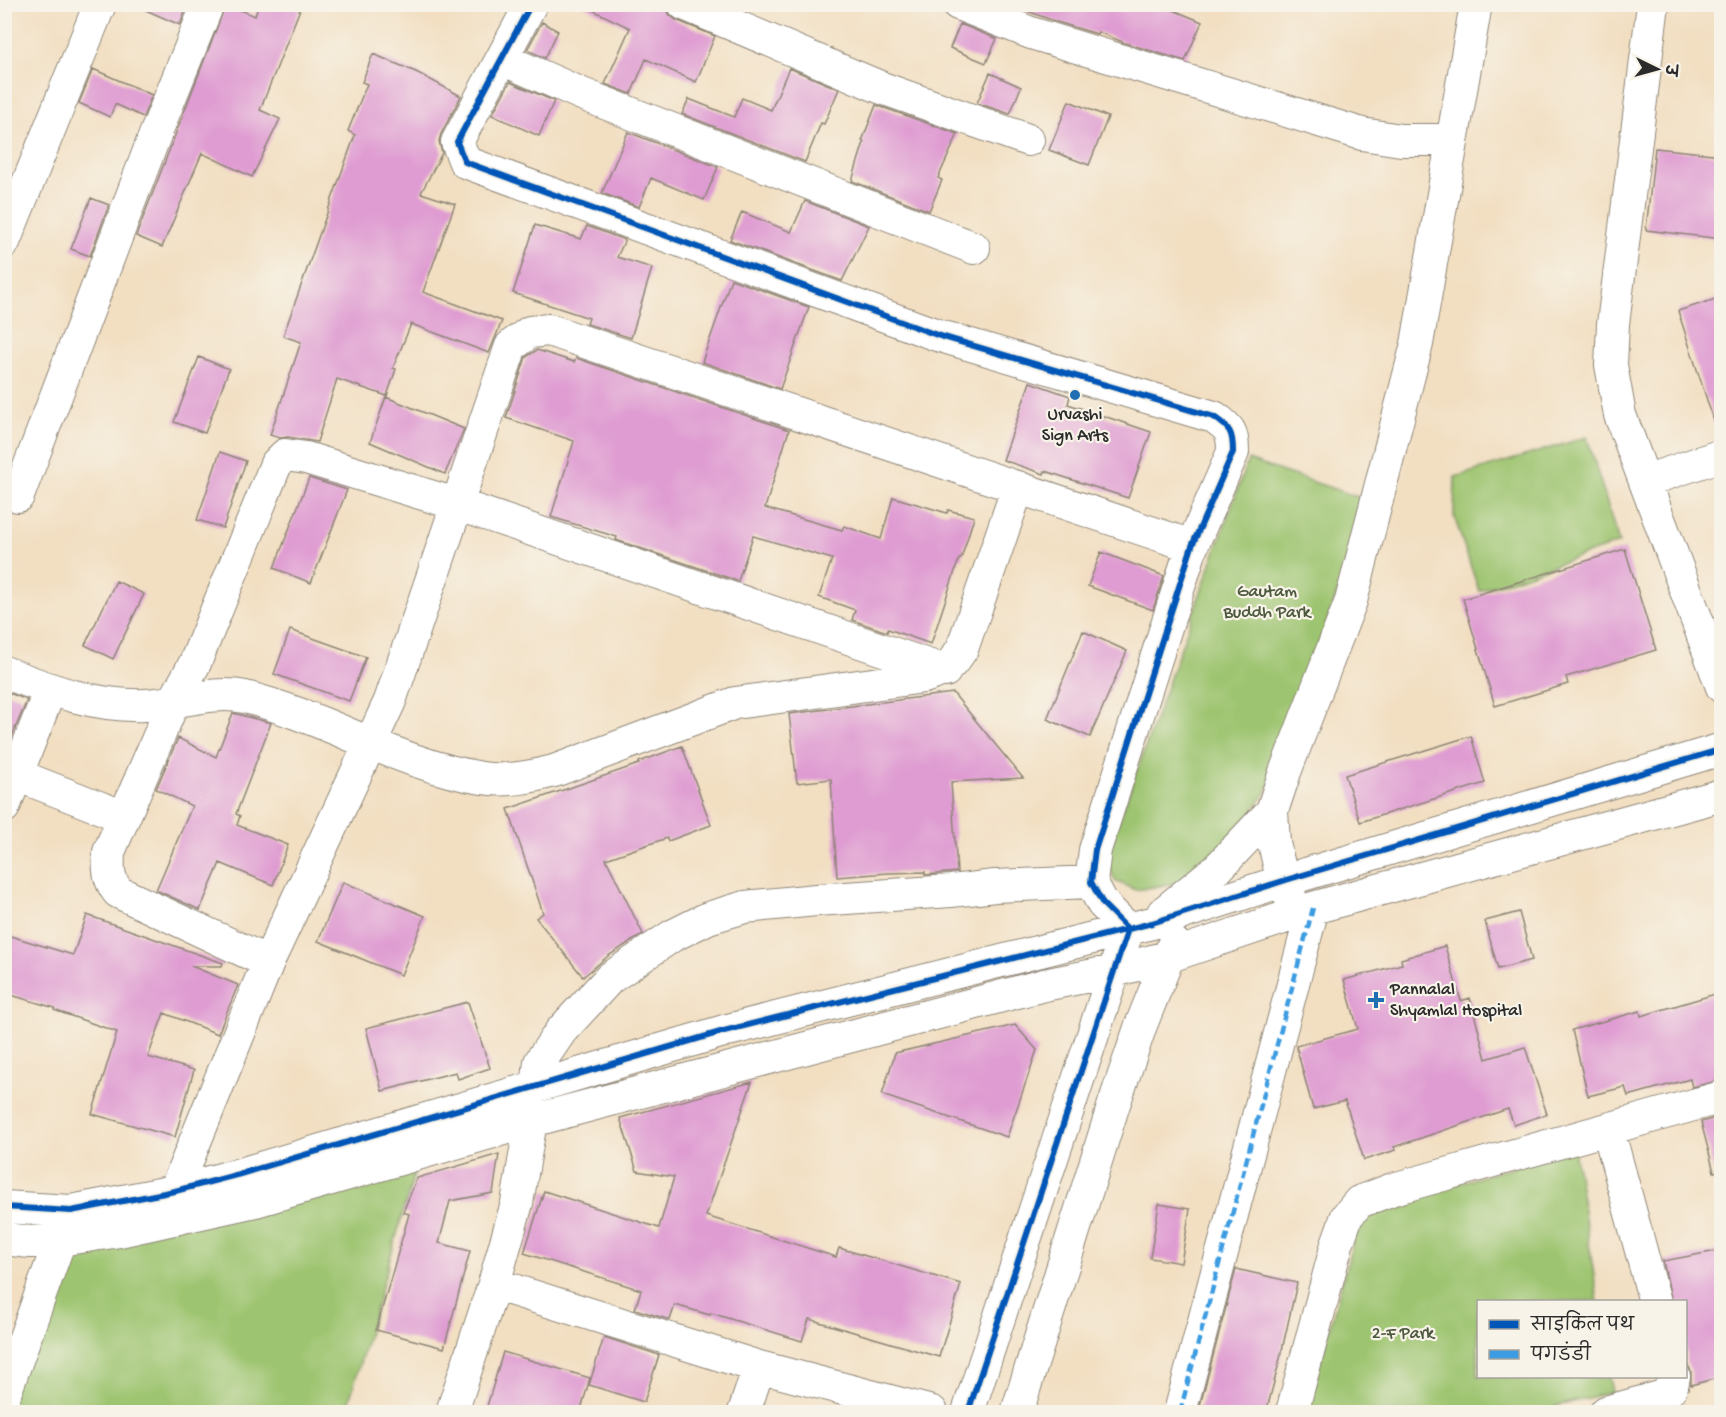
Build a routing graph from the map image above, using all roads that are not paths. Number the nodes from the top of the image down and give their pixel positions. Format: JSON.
{"nodes":[{"id":1,"x":100,"y":4,"type":"edge"},
{"id":2,"x":208,"y":4,"type":"edge"},
{"id":3,"x":531,"y":4,"type":"edge"},
{"id":4,"x":684,"y":4,"type":"edge"},
{"id":5,"x":958,"y":4,"type":"edge"},
{"id":6,"x":1476,"y":4,"type":"edge"},
{"id":7,"x":1653,"y":4,"type":"edge"},
{"id":8,"x":502,"y":59,"type":"junction"},
{"id":9,"x":1028,"y":140,"type":"dead end"},
{"id":10,"x":1452,"y":140,"type":"junction"},
{"id":11,"x":4,"y":242,"type":"edge"},
{"id":12,"x":974,"y":248,"type":"dead end"},
{"id":13,"x":1722,"y":455,"type":"edge"},
{"id":14,"x":1645,"y":481,"type":"junction"},
{"id":15,"x":1018,"y":488,"type":"junction"},
{"id":16,"x":18,"y":496,"type":"dead end"},
{"id":17,"x":456,"y":504,"type":"junction"},
{"id":18,"x":1192,"y":546,"type":"junction"},
{"id":19,"x":945,"y":671,"type":"junction"},
{"id":20,"x":1719,"y":671,"type":"edge"},
{"id":21,"x":4,"y":672,"type":"edge"},
{"id":22,"x":50,"y":690,"type":"junction"},
{"id":23,"x":174,"y":701,"type":"junction"},
{"id":24,"x":370,"y":742,"type":"junction"},
{"id":25,"x":1722,"y":749,"type":"edge"},
{"id":26,"x":11,"y":772,"type":"edge"},
{"id":27,"x":1722,"y":795,"type":"edge"},
{"id":28,"x":4,"y":807,"type":"edge"},
{"id":29,"x":1272,"y":811,"type":"junction"},
{"id":30,"x":124,"y":818,"type":"junction"},
{"id":31,"x":1286,"y":880,"type":"junction"},
{"id":32,"x":1091,"y":882,"type":"junction"},
{"id":33,"x":1190,"y":910,"type":"junction"},
{"id":34,"x":1304,"y":911,"type":"junction"},
{"id":35,"x":1140,"y":926,"type":"junction"},
{"id":36,"x":1167,"y":957,"type":"junction"},
{"id":37,"x":268,"y":962,"type":"junction"},
{"id":38,"x":1114,"y":971,"type":"junction"},
{"id":39,"x":537,"y":1087,"type":"junction"},
{"id":40,"x":1722,"y":1097,"type":"edge"},
{"id":41,"x":531,"y":1121,"type":"junction"},
{"id":42,"x":1608,"y":1129,"type":"junction"},
{"id":43,"x":178,"y":1205,"type":"junction"},
{"id":44,"x":4,"y":1208,"type":"edge"},
{"id":45,"x":4,"y":1239,"type":"edge"},
{"id":46,"x":60,"y":1240,"type":"junction"},
{"id":47,"x":494,"y":1284,"type":"junction"},
{"id":48,"x":1655,"y":1300,"type":"edge"},
{"id":49,"x":759,"y":1366,"type":"junction"},
{"id":50,"x":1674,"y":1378,"type":"edge"},
{"id":51,"x":4,"y":1396,"type":"edge"},
{"id":52,"x":453,"y":1413,"type":"edge"},
{"id":53,"x":744,"y":1413,"type":"edge"},
{"id":54,"x":932,"y":1413,"type":"edge"},
{"id":55,"x":968,"y":1413,"type":"edge"},
{"id":56,"x":1017,"y":1413,"type":"edge"},
{"id":57,"x":1180,"y":1413,"type":"edge"},
{"id":58,"x":1292,"y":1413,"type":"edge"},
{"id":59,"x":1606,"y":1413,"type":"edge"}],
"edges":[{"from":1,"to":11,"type":"street"},
{"from":2,"to":16,"type":"street"},
{"from":3,"to":8,"type":"street"},
{"from":4,"to":9,"type":"street"},
{"from":5,"to":10,"type":"street"},
{"from":6,"to":10,"type":"street"},
{"from":7,"to":14,"type":"street"},
{"from":8,"to":12,"type":"street"},
{"from":8,"to":18,"type":"street"},
{"from":10,"to":29,"type":"street"},
{"from":13,"to":14,"type":"street"},
{"from":14,"to":20,"type":"street"},
{"from":15,"to":17,"type":"street"},
{"from":15,"to":18,"type":"street"},
{"from":15,"to":19,"type":"street"},
{"from":17,"to":19,"type":"street"},
{"from":17,"to":23,"type":"street"},
{"from":17,"to":24,"type":"street"},
{"from":18,"to":32,"type":"street"},
{"from":19,"to":24,"type":"street"},
{"from":21,"to":22,"type":"street"},
{"from":22,"to":23,"type":"street"},
{"from":22,"to":26,"type":"street"},
{"from":23,"to":24,"type":"street"},
{"from":23,"to":30,"type":"street"},
{"from":24,"to":37,"type":"street"},
{"from":25,"to":31,"type":"street"},
{"from":26,"to":28,"type":"street"},
{"from":26,"to":30,"type":"street"},
{"from":27,"to":34,"type":"street"},
{"from":29,"to":31,"type":"street"},
{"from":29,"to":35,"type":"street"},
{"from":30,"to":37,"type":"street"},
{"from":31,"to":33,"type":"street"},
{"from":31,"to":34,"type":"street"},
{"from":32,"to":35,"type":"street"},
{"from":32,"to":39,"type":"street"},
{"from":33,"to":35,"type":"street"},
{"from":33,"to":36,"type":"street"},
{"from":34,"to":36,"type":"street"},
{"from":34,"to":57,"type":"street"},
{"from":35,"to":38,"type":"street"},
{"from":35,"to":39,"type":"street"},
{"from":36,"to":38,"type":"street"},
{"from":36,"to":56,"type":"street"},
{"from":37,"to":43,"type":"street"},
{"from":38,"to":41,"type":"street"},
{"from":38,"to":55,"type":"street"},
{"from":39,"to":43,"type":"street"},
{"from":40,"to":42,"type":"street"},
{"from":41,"to":43,"type":"street"},
{"from":41,"to":47,"type":"street"},
{"from":42,"to":48,"type":"street"},
{"from":42,"to":58,"type":"street"},
{"from":43,"to":44,"type":"street"},
{"from":43,"to":46,"type":"street"},
{"from":45,"to":46,"type":"street"},
{"from":46,"to":51,"type":"street"},
{"from":47,"to":49,"type":"street"},
{"from":47,"to":52,"type":"street"},
{"from":49,"to":53,"type":"street"},
{"from":49,"to":54,"type":"street"},
{"from":50,"to":59,"type":"street"}]}
